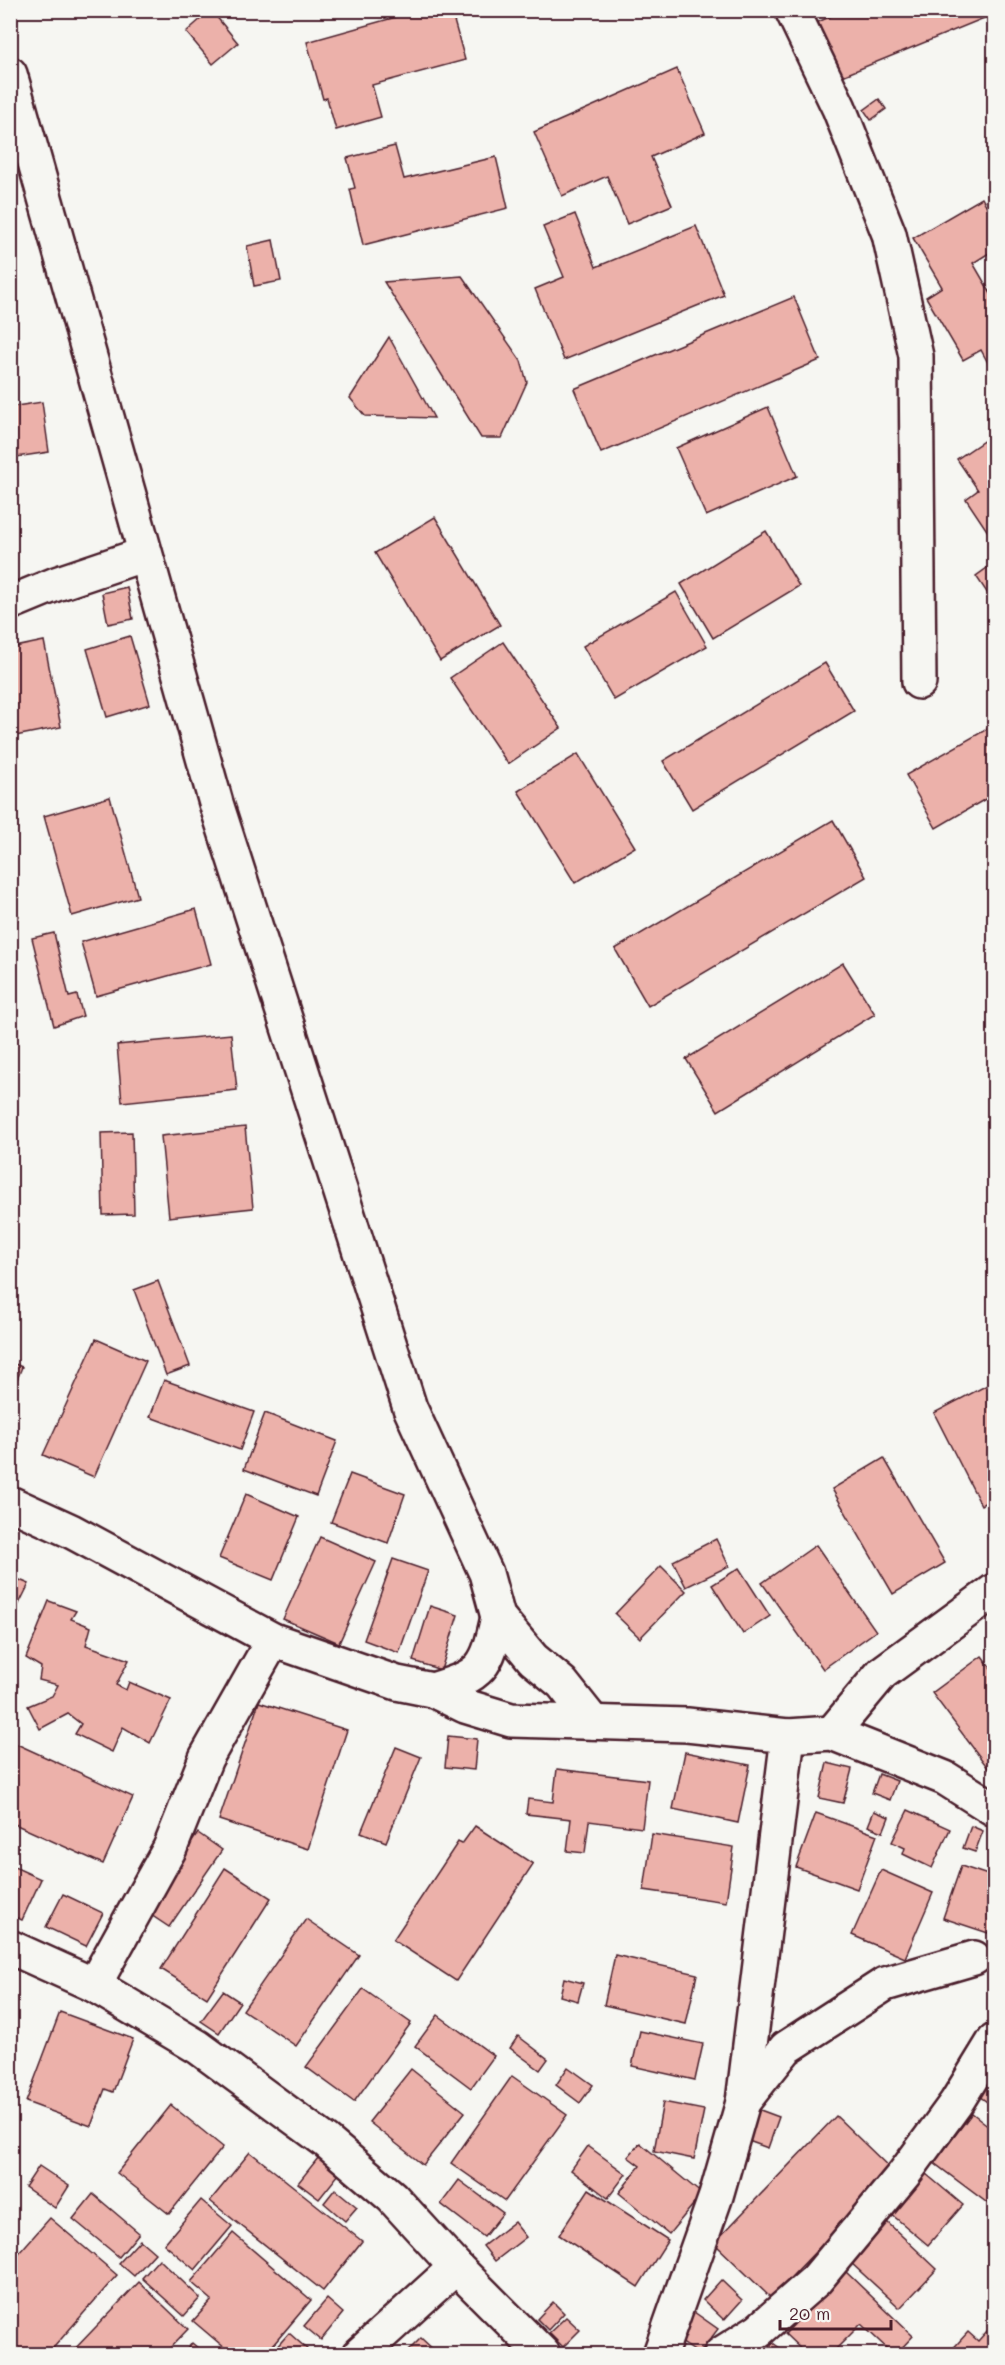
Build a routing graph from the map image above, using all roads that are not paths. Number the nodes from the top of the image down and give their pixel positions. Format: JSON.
{"nodes":[{"id":1,"x":792,"y":10,"type":"edge"},
{"id":2,"x":10,"y":74,"type":"edge"},
{"id":3,"x":145,"y":554,"type":"junction"},
{"id":4,"x":10,"y":603,"type":"edge"},
{"id":5,"x":919,"y":682,"type":"dead end"},
{"id":6,"x":10,"y":1503,"type":"edge"},
{"id":7,"x":994,"y":1591,"type":"edge"},
{"id":8,"x":498,"y":1617,"type":"junction"},
{"id":9,"x":273,"y":1640,"type":"junction"},
{"id":10,"x":432,"y":1690,"type":"junction"},
{"id":11,"x":592,"y":1722,"type":"junction"},
{"id":12,"x":832,"y":1733,"type":"junction"},
{"id":13,"x":789,"y":1736,"type":"junction"},
{"id":14,"x":994,"y":1809,"type":"edge"},
{"id":15,"x":10,"y":1947,"type":"edge"},
{"id":16,"x":974,"y":1958,"type":"dead end"},
{"id":17,"x":94,"y":1985,"type":"junction"},
{"id":18,"x":994,"y":2041,"type":"edge"},
{"id":19,"x":743,"y":2102,"type":"junction"},
{"id":20,"x":456,"y":2267,"type":"junction"},
{"id":21,"x":360,"y":2355,"type":"edge"},
{"id":22,"x":543,"y":2355,"type":"edge"},
{"id":23,"x":660,"y":2355,"type":"edge"},
{"id":24,"x":721,"y":2355,"type":"edge"}],
"edges":[{"from":1,"to":5,"type":"street"},
{"from":2,"to":3,"type":"street"},
{"from":3,"to":4,"type":"street"},
{"from":3,"to":8,"type":"street"},
{"from":6,"to":9,"type":"street"},
{"from":7,"to":12,"type":"street"},
{"from":8,"to":10,"type":"street"},
{"from":8,"to":11,"type":"street"},
{"from":9,"to":10,"type":"street"},
{"from":9,"to":17,"type":"street"},
{"from":10,"to":11,"type":"street"},
{"from":11,"to":13,"type":"street"},
{"from":12,"to":13,"type":"street"},
{"from":12,"to":14,"type":"street"},
{"from":13,"to":19,"type":"street"},
{"from":15,"to":17,"type":"street"},
{"from":16,"to":19,"type":"street"},
{"from":17,"to":20,"type":"street"},
{"from":18,"to":24,"type":"street"},
{"from":19,"to":23,"type":"street"},
{"from":20,"to":21,"type":"street"},
{"from":20,"to":22,"type":"street"}]}
